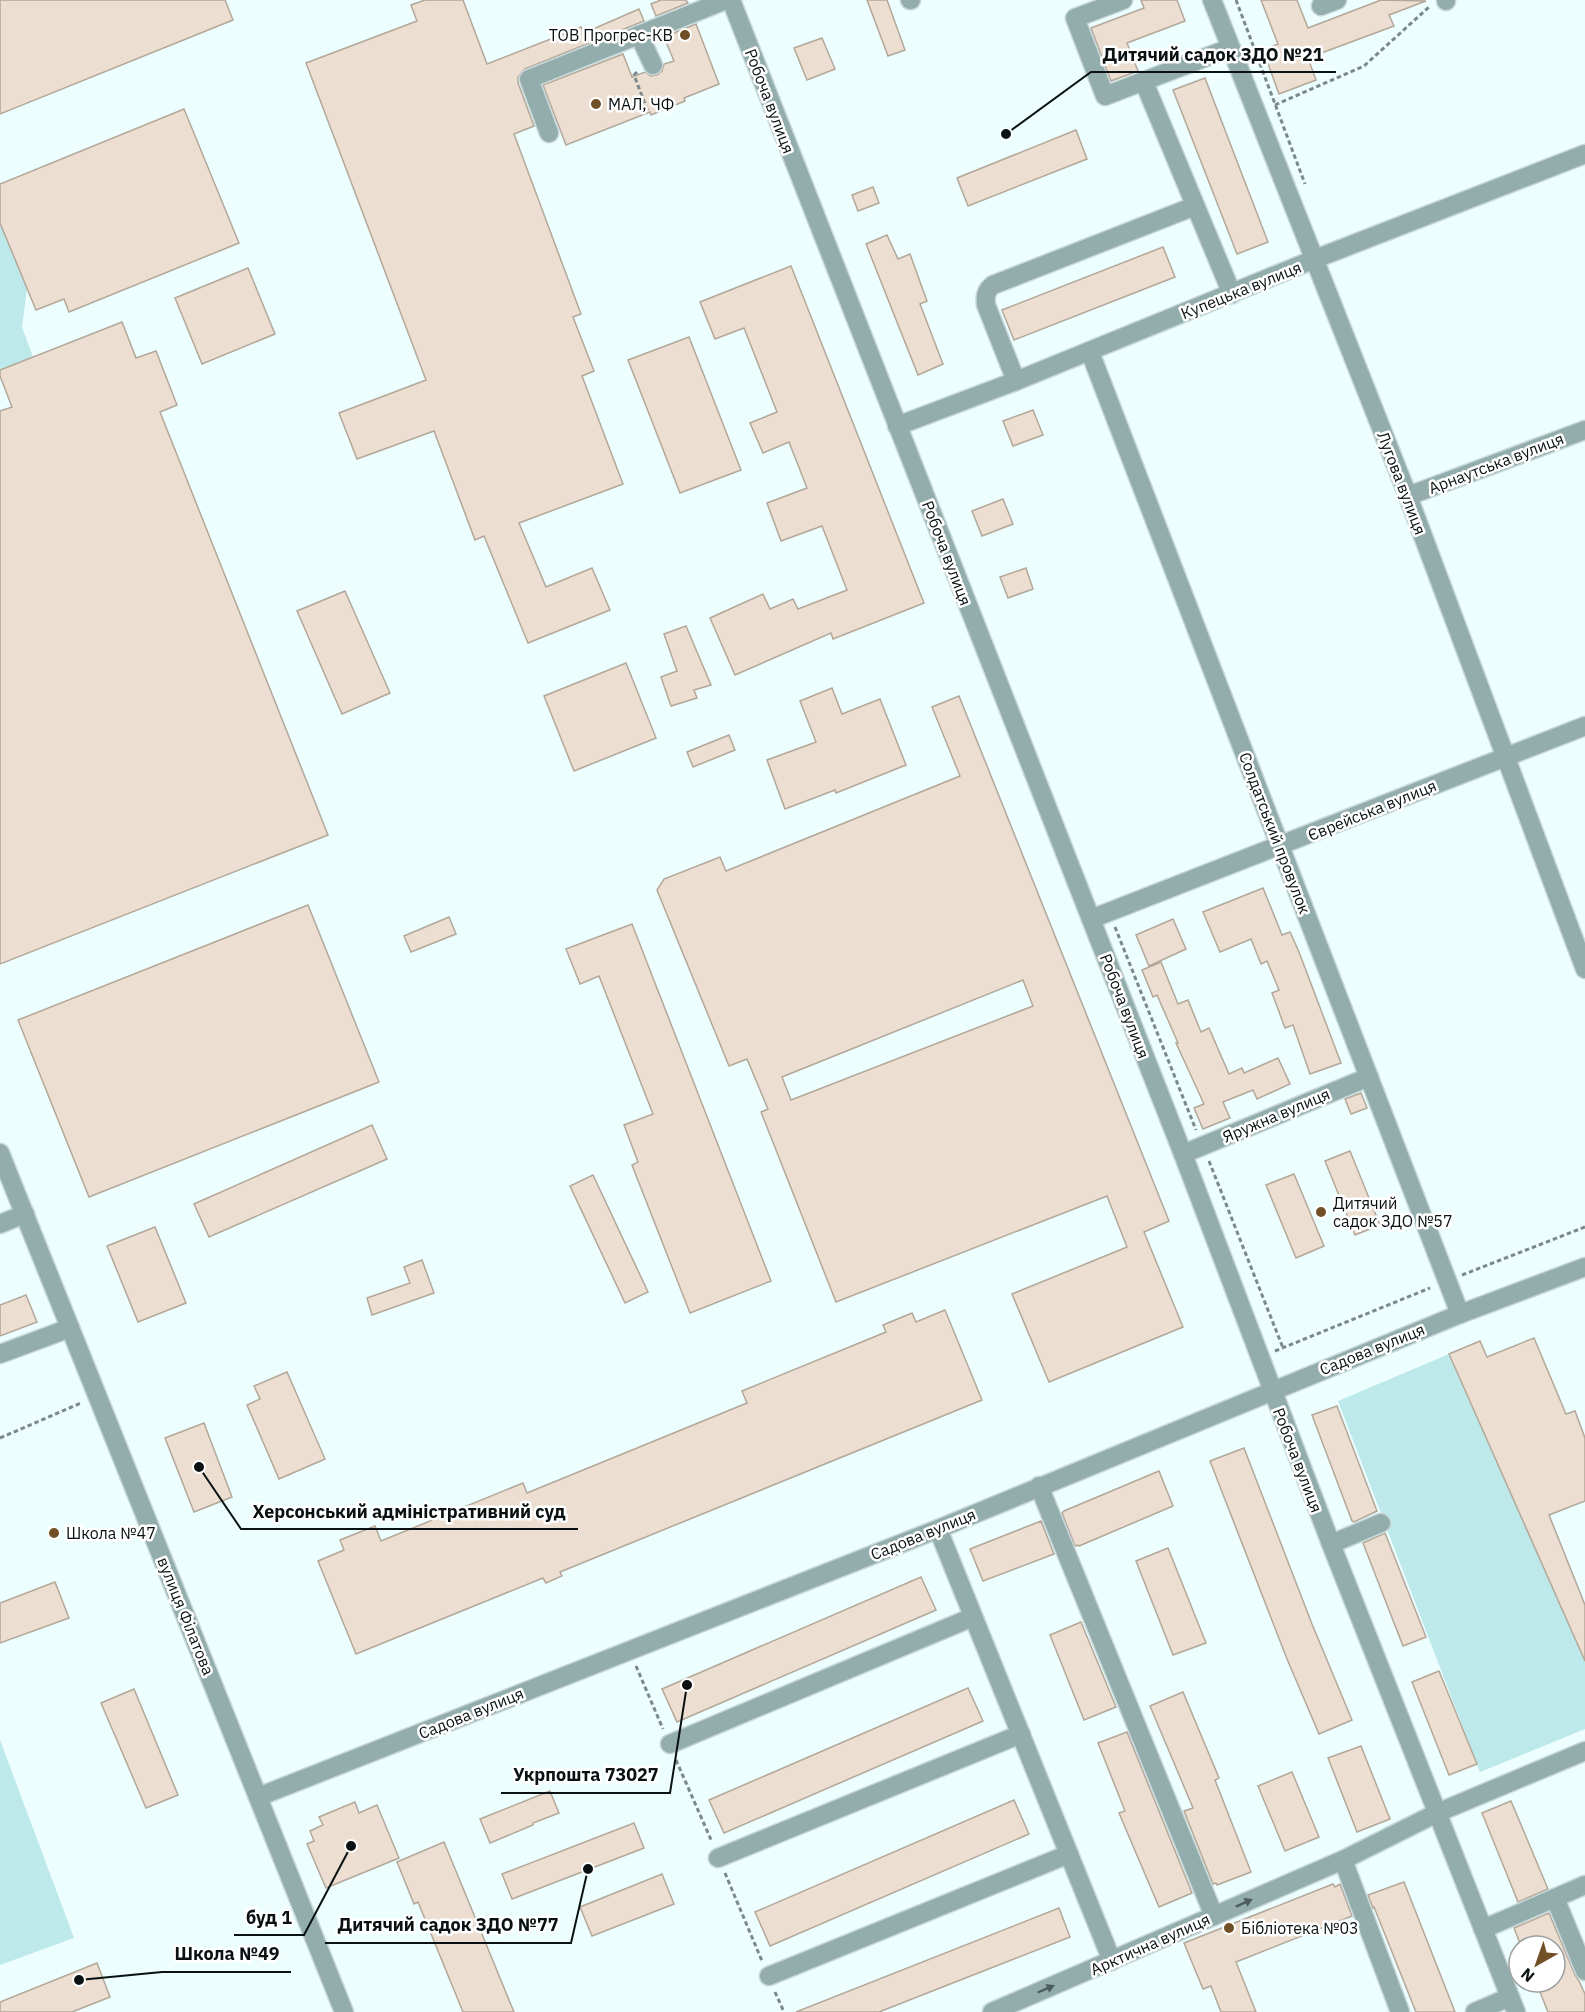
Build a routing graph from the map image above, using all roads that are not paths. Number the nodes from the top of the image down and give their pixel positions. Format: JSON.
{"nodes":[{"id":1,"x":726,"y":0,"type":"edge"},
{"id":2,"x":731,"y":0,"type":"edge"},
{"id":3,"x":1123,"y":0,"type":"edge"},
{"id":4,"x":1212,"y":0,"type":"edge"},
{"id":5,"x":639,"y":35,"type":"junction"},
{"id":6,"x":1230,"y":48,"type":"junction"},
{"id":7,"x":651,"y":62,"type":"road end"},
{"id":8,"x":1144,"y":82,"type":"junction"},
{"id":9,"x":549,"y":133,"type":"dead end"},
{"id":10,"x":1585,"y":154,"type":"edge"},
{"id":11,"x":1195,"y":206,"type":"junction"},
{"id":12,"x":1315,"y":260,"type":"junction"},
{"id":13,"x":1232,"y":294,"type":"junction"},
{"id":14,"x":1090,"y":352,"type":"junction"},
{"id":15,"x":1016,"y":381,"type":"junction"},
{"id":16,"x":897,"y":426,"type":"junction"},
{"id":17,"x":1585,"y":430,"type":"edge"},
{"id":18,"x":1408,"y":496,"type":"junction"},
{"id":19,"x":1585,"y":726,"type":"edge"},
{"id":20,"x":1505,"y":757,"type":"junction"},
{"id":21,"x":1280,"y":847,"type":"junction"},
{"id":22,"x":1091,"y":919,"type":"junction"},
{"id":23,"x":1585,"y":969,"type":"edge"},
{"id":24,"x":1369,"y":1077,"type":"junction"},
{"id":25,"x":0,"y":1153,"type":"edge"},
{"id":26,"x":1183,"y":1154,"type":"junction"},
{"id":27,"x":25,"y":1214,"type":"junction"},
{"id":28,"x":0,"y":1224,"type":"edge"},
{"id":29,"x":1585,"y":1267,"type":"edge"},
{"id":30,"x":1460,"y":1314,"type":"junction"},
{"id":31,"x":70,"y":1328,"type":"junction"},
{"id":32,"x":0,"y":1354,"type":"edge"},
{"id":33,"x":1271,"y":1391,"type":"junction"},
{"id":34,"x":1040,"y":1486,"type":"junction"},
{"id":35,"x":1381,"y":1523,"type":"dead end"},
{"id":36,"x":938,"y":1529,"type":"junction"},
{"id":37,"x":1330,"y":1544,"type":"junction"},
{"id":38,"x":973,"y":1617,"type":"junction"},
{"id":39,"x":1021,"y":1734,"type":"junction"},
{"id":40,"x":670,"y":1744,"type":"road end"},
{"id":41,"x":1585,"y":1751,"type":"edge"},
{"id":42,"x":258,"y":1797,"type":"junction"},
{"id":43,"x":1437,"y":1813,"type":"junction"},
{"id":44,"x":1069,"y":1854,"type":"junction"},
{"id":45,"x":718,"y":1858,"type":"road end"},
{"id":46,"x":1343,"y":1860,"type":"junction"},
{"id":47,"x":1585,"y":1885,"type":"edge"},
{"id":48,"x":1555,"y":1898,"type":"junction"},
{"id":49,"x":1214,"y":1916,"type":"junction"},
{"id":50,"x":1483,"y":1929,"type":"junction"},
{"id":51,"x":1112,"y":1961,"type":"junction"},
{"id":52,"x":1585,"y":1971,"type":"edge"},
{"id":53,"x":769,"y":1976,"type":"road end"},
{"id":54,"x":1513,"y":2005,"type":"edge"},
{"id":55,"x":344,"y":2012,"type":"edge"},
{"id":56,"x":992,"y":2012,"type":"edge"},
{"id":57,"x":1400,"y":2012,"type":"edge"},
{"id":58,"x":1474,"y":2012,"type":"edge"}],
"edges":[{"from":1,"to":5,"type":"street"},
{"from":2,"to":16,"type":"street","name":"Робоча вулиця"},
{"from":3,"to":8,"type":"street"},
{"from":4,"to":6,"type":"street","name":"Лугова вулиця"},
{"from":5,"to":7,"type":"street"},
{"from":5,"to":9,"type":"street"},
{"from":6,"to":8,"type":"street"},
{"from":6,"to":12,"type":"street","name":"Лугова вулиця"},
{"from":8,"to":11,"type":"street"},
{"from":10,"to":12,"type":"street","name":"Купецька вулиця"},
{"from":11,"to":13,"type":"street"},
{"from":11,"to":15,"type":"street"},
{"from":12,"to":13,"type":"street","name":"Купецька вулиця"},
{"from":12,"to":18,"type":"street","name":"Лугова вулиця"},
{"from":13,"to":14,"type":"street","name":"Купецька вулиця"},
{"from":14,"to":15,"type":"street","name":"Купецька вулиця"},
{"from":14,"to":21,"type":"street","name":"Солдатський провулок"},
{"from":15,"to":16,"type":"street","name":"Купецька вулиця"},
{"from":16,"to":22,"type":"street","name":"Робоча вулиця"},
{"from":17,"to":18,"type":"street","name":"Арнаутська вулиця"},
{"from":18,"to":20,"type":"street","name":"Лугова вулиця"},
{"from":19,"to":20,"type":"street","name":"Єврейська вулиця"},
{"from":20,"to":21,"type":"street","name":"Єврейська вулиця"},
{"from":20,"to":23,"type":"street","name":"Лугова вулиця"},
{"from":21,"to":22,"type":"street","name":"Єврейська вулиця"},
{"from":21,"to":24,"type":"street","name":"Солдатський провулок"},
{"from":22,"to":26,"type":"street","name":"Робоча вулиця"},
{"from":24,"to":26,"type":"street","name":"Яружна вулиця"},
{"from":24,"to":30,"type":"street","name":"Солдатський провулок"},
{"from":25,"to":27,"type":"street","name":"вулиця Філатова"},
{"from":26,"to":33,"type":"street","name":"Робоча вулиця"},
{"from":27,"to":28,"type":"street"},
{"from":27,"to":31,"type":"street","name":"вулиця Філатова"},
{"from":29,"to":30,"type":"street","name":"Садова вулиця"},
{"from":30,"to":33,"type":"street","name":"Садова вулиця"},
{"from":31,"to":32,"type":"street"},
{"from":31,"to":42,"type":"street","name":"вулиця Філатова"},
{"from":33,"to":34,"type":"street","name":"Садова вулиця"},
{"from":33,"to":37,"type":"street","name":"Робоча вулиця"},
{"from":34,"to":36,"type":"street","name":"Садова вулиця"},
{"from":34,"to":49,"type":"street"},
{"from":35,"to":37,"type":"street"},
{"from":36,"to":38,"type":"street"},
{"from":36,"to":42,"type":"street","name":"Садова вулиця"},
{"from":37,"to":43,"type":"street","name":"Робоча вулиця"},
{"from":38,"to":39,"type":"street"},
{"from":38,"to":40,"type":"street"},
{"from":39,"to":44,"type":"street"},
{"from":39,"to":45,"type":"street"},
{"from":41,"to":43,"type":"street","name":"Арктична вулиця"},
{"from":42,"to":55,"type":"street","name":"вулиця Філатова"},
{"from":43,"to":46,"type":"street","name":"Арктична вулиця"},
{"from":43,"to":50,"type":"street","name":"Робоча вулиця"},
{"from":44,"to":51,"type":"street"},
{"from":44,"to":53,"type":"street"},
{"from":49,"to":46,"type":"street","name":"Арктична вулиця","one_way":true},
{"from":46,"to":57,"type":"street"},
{"from":47,"to":48,"type":"street"},
{"from":48,"to":50,"type":"street"},
{"from":48,"to":52,"type":"street"},
{"from":49,"to":51,"type":"street","name":"Арктична вулиця"},
{"from":50,"to":54,"type":"street","name":"Робоча вулиця"},
{"from":56,"to":51,"type":"street","name":"Арктична вулиця","one_way":true},
{"from":54,"to":58,"type":"street"}]}
